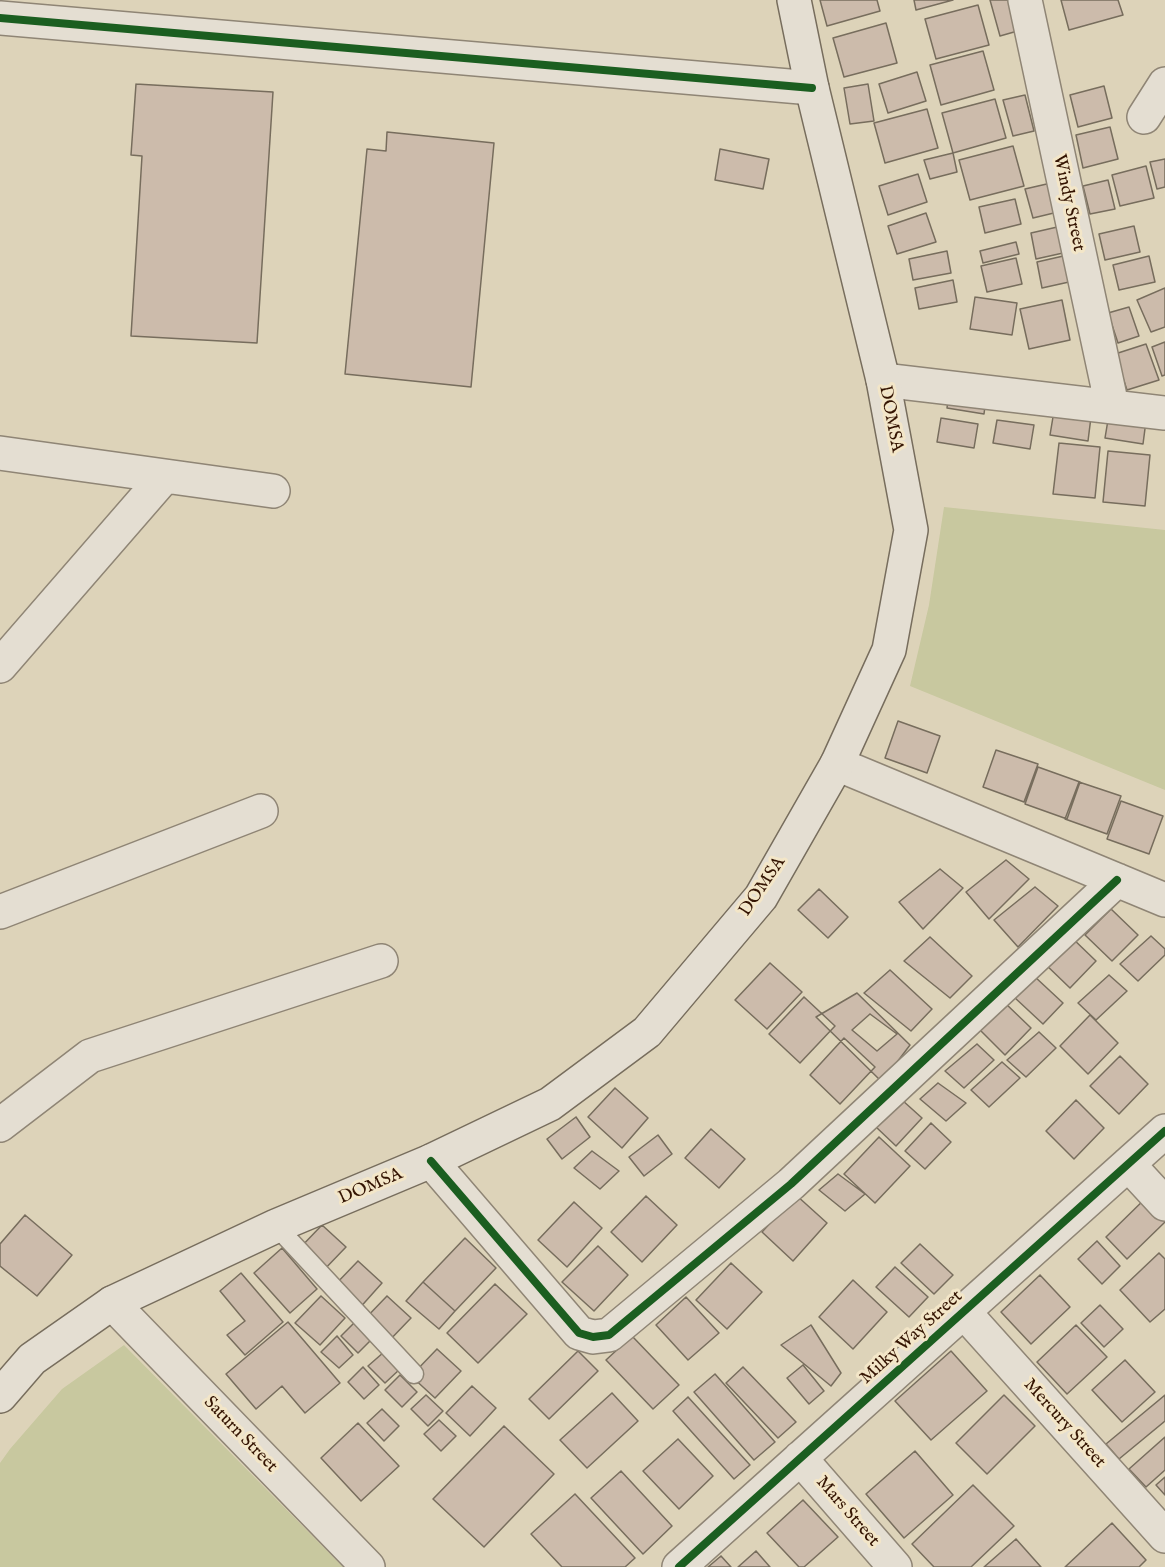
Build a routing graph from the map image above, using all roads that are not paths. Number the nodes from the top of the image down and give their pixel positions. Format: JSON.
{"nodes":[{"id":1,"x":794,"y":0,"type":"edge"},
{"id":2,"x":1024,"y":0,"type":"edge"},
{"id":3,"x":0,"y":18,"type":"edge"},
{"id":4,"x":1165,"y":84,"type":"edge"},
{"id":5,"x":812,"y":88,"type":"junction"},
{"id":6,"x":1143,"y":117,"type":"dead end"},
{"id":7,"x":883,"y":380,"type":"junction"},
{"id":8,"x":1112,"y":406,"type":"junction"},
{"id":9,"x":1165,"y":413,"type":"edge"},
{"id":10,"x":0,"y":453,"type":"edge"},
{"id":11,"x":164,"y":477,"type":"junction"},
{"id":12,"x":273,"y":491,"type":"dead end"},
{"id":13,"x":0,"y":666,"type":"edge"},
{"id":14,"x":837,"y":764,"type":"junction"},
{"id":15,"x":261,"y":811,"type":"dead end"},
{"id":16,"x":1117,"y":880,"type":"junction"},
{"id":17,"x":1165,"y":900,"type":"edge"},
{"id":18,"x":0,"y":912,"type":"edge"},
{"id":19,"x":381,"y":961,"type":"dead end"},
{"id":20,"x":0,"y":1125,"type":"edge"},
{"id":21,"x":1165,"y":1131,"type":"edge"},
{"id":22,"x":431,"y":1161,"type":"junction"},
{"id":23,"x":1128,"y":1164,"type":"junction"},
{"id":24,"x":1165,"y":1204,"type":"edge"},
{"id":25,"x":276,"y":1226,"type":"junction"},
{"id":26,"x":112,"y":1303,"type":"junction"},
{"id":27,"x":963,"y":1311,"type":"junction"},
{"id":28,"x":414,"y":1374,"type":"dead end"},
{"id":29,"x":0,"y":1396,"type":"edge"},
{"id":30,"x":800,"y":1458,"type":"junction"},
{"id":31,"x":1165,"y":1536,"type":"edge"},
{"id":32,"x":368,"y":1567,"type":"edge"},
{"id":33,"x":679,"y":1567,"type":"edge"},
{"id":34,"x":895,"y":1567,"type":"edge"}],
"edges":[{"from":1,"to":5,"type":"street","name":"DOMSA"},
{"from":2,"to":8,"type":"street","name":"Windy Street"},
{"from":3,"to":5,"type":"street"},
{"from":4,"to":6,"type":"street"},
{"from":5,"to":7,"type":"street","name":"DOMSA"},
{"from":7,"to":8,"type":"street"},
{"from":7,"to":14,"type":"street","name":"DOMSA"},
{"from":8,"to":9,"type":"street"},
{"from":10,"to":11,"type":"street"},
{"from":11,"to":12,"type":"street"},
{"from":11,"to":13,"type":"street"},
{"from":14,"to":16,"type":"street"},
{"from":14,"to":22,"type":"street","name":"DOMSA"},
{"from":15,"to":18,"type":"street"},
{"from":16,"to":17,"type":"street"},
{"from":16,"to":22,"type":"street"},
{"from":19,"to":20,"type":"street"},
{"from":21,"to":23,"type":"street","name":"Milky Way Street"},
{"from":22,"to":25,"type":"street","name":"DOMSA"},
{"from":23,"to":24,"type":"street"},
{"from":23,"to":27,"type":"street","name":"Milky Way Street"},
{"from":25,"to":26,"type":"street","name":"DOMSA"},
{"from":25,"to":28,"type":"lane"},
{"from":26,"to":29,"type":"street","name":"DOMSA"},
{"from":26,"to":32,"type":"street","name":"Saturn Street"},
{"from":27,"to":30,"type":"street","name":"Milky Way Street"},
{"from":27,"to":31,"type":"street","name":"Mercury Street"},
{"from":30,"to":33,"type":"street","name":"Milky Way Street"},
{"from":30,"to":34,"type":"street","name":"Mars Street"}]}
